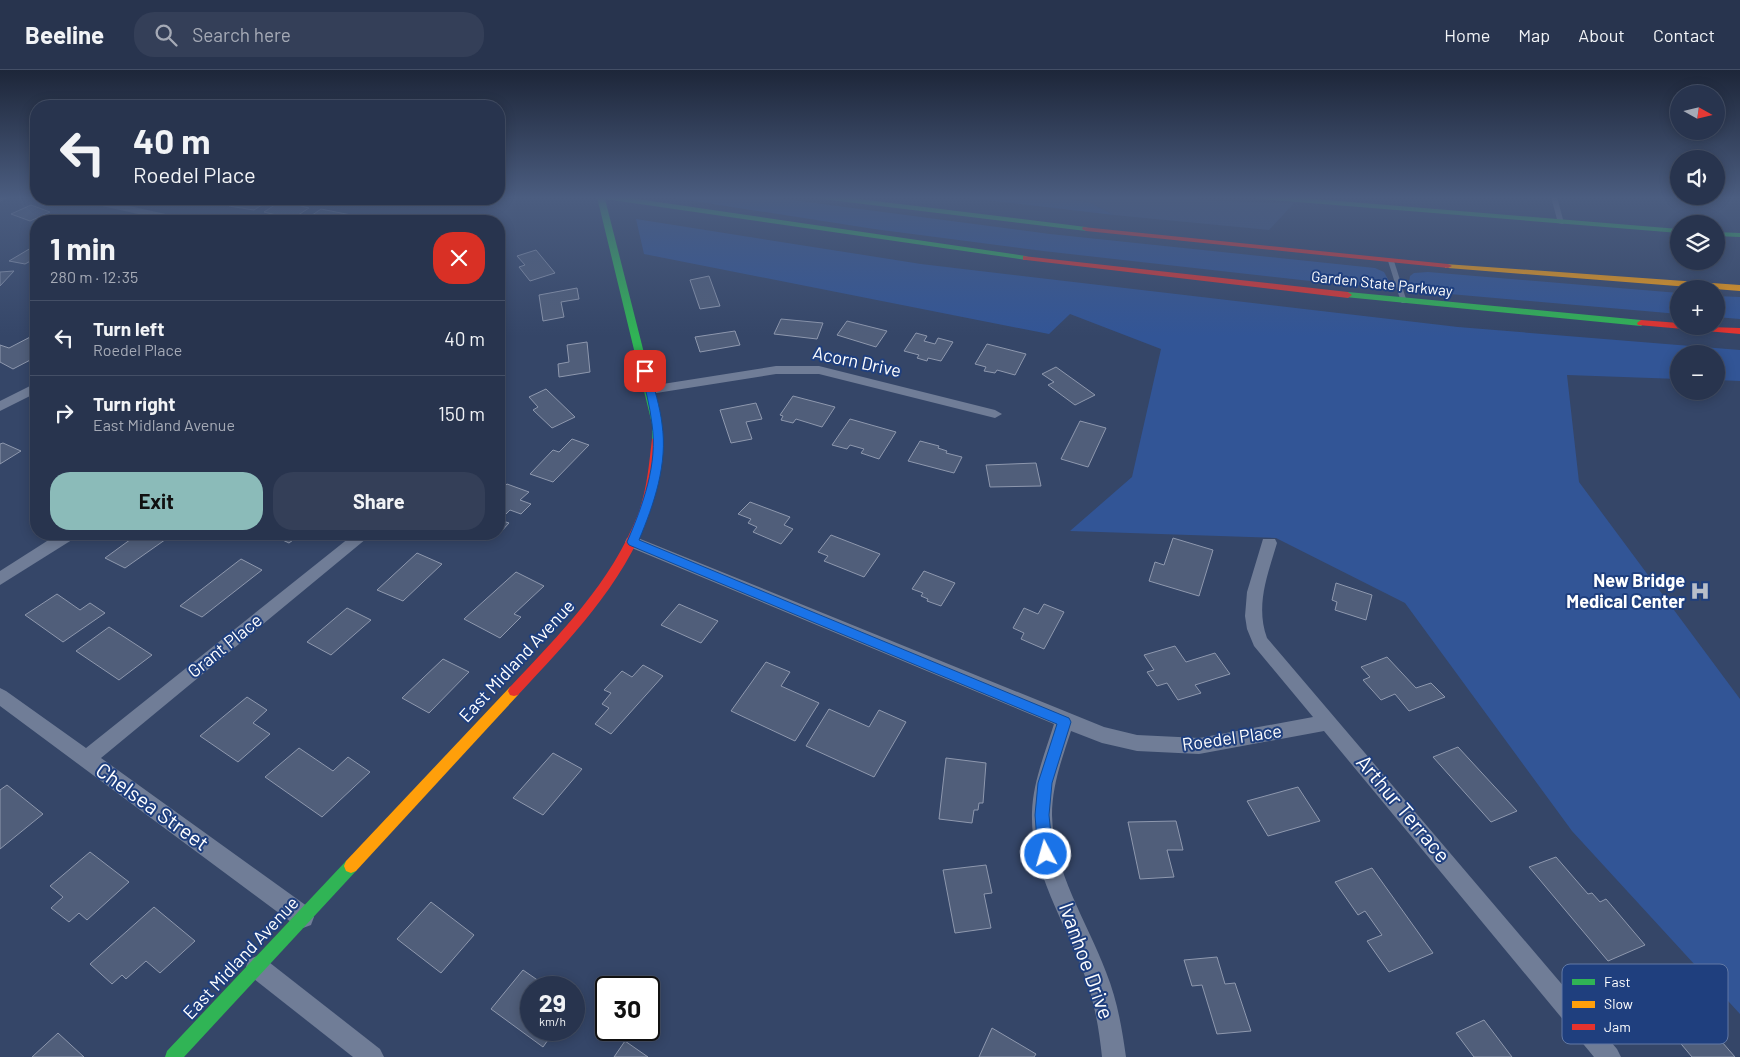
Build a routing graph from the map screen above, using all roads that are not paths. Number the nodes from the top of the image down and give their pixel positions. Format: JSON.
{"nodes":[{"id":1,"x":613,"y":243,"type":"edge"},
{"id":2,"x":915,"y":243,"type":"edge"},
{"id":3,"x":1217,"y":243,"type":"edge"},
{"id":4,"x":1391,"y":261,"type":"junction"},
{"id":5,"x":1740,"y":288,"type":"edge"},
{"id":6,"x":1404,"y":302,"type":"junction"},
{"id":7,"x":1740,"y":331,"type":"edge"},
{"id":8,"x":30,"y":390,"type":"edge"},
{"id":9,"x":650,"y":390,"type":"junction"},
{"id":10,"x":0,"y":407,"type":"edge"},
{"id":11,"x":995,"y":414,"type":"dead end"},
{"id":12,"x":60,"y":540,"type":"edge"},
{"id":13,"x":357,"y":540,"type":"edge"},
{"id":14,"x":633,"y":542,"type":"junction"},
{"id":15,"x":1270,"y":543,"type":"dead end"},
{"id":16,"x":0,"y":579,"type":"edge"},
{"id":17,"x":0,"y":696,"type":"edge"},
{"id":18,"x":1064,"y":722,"type":"junction"},
{"id":19,"x":1330,"y":722,"type":"junction"},
{"id":20,"x":86,"y":759,"type":"junction"},
{"id":21,"x":303,"y":918,"type":"junction"},
{"id":22,"x":257,"y":967,"type":"junction"},
{"id":23,"x":1562,"y":1001,"type":"edge"},
{"id":24,"x":1598,"y":1044,"type":"edge"},
{"id":25,"x":173,"y":1057,"type":"edge"},
{"id":26,"x":372,"y":1057,"type":"edge"},
{"id":27,"x":1114,"y":1057,"type":"edge"},
{"id":28,"x":1609,"y":1057,"type":"edge"}],
"edges":[{"from":1,"to":9,"type":"main road","name":"East Midland Avenue"},
{"from":2,"to":6,"type":"main road","name":"Garden State Parkway"},
{"from":3,"to":4,"type":"main road","name":"Garden State Parkway"},
{"from":4,"to":5,"type":"main road","name":"Garden State Parkway"},
{"from":4,"to":6,"type":"lane"},
{"from":6,"to":7,"type":"main road","name":"Garden State Parkway"},
{"from":8,"to":10,"type":"street"},
{"from":9,"to":11,"type":"street","name":"Acorn Drive"},
{"from":9,"to":14,"type":"main road","name":"East Midland Avenue"},
{"from":12,"to":16,"type":"street"},
{"from":13,"to":20,"type":"street","name":"Grant Place"},
{"from":14,"to":18,"type":"street","name":"Roedel Place"},
{"from":14,"to":21,"type":"main road","name":"East Midland Avenue"},
{"from":15,"to":19,"type":"street","name":"Arthur Terrace"},
{"from":17,"to":20,"type":"street","name":"Chelsea Street"},
{"from":18,"to":19,"type":"street","name":"Roedel Place"},
{"from":18,"to":27,"type":"street","name":"Ivanhoe Drive"},
{"from":19,"to":23,"type":"street","name":"Arthur Terrace"},
{"from":20,"to":21,"type":"street","name":"Chelsea Street"},
{"from":21,"to":22,"type":"main road","name":"East Midland Avenue"},
{"from":22,"to":25,"type":"main road","name":"East Midland Avenue"},
{"from":22,"to":26,"type":"street"},
{"from":24,"to":28,"type":"street","name":"Arthur Terrace"}]}
